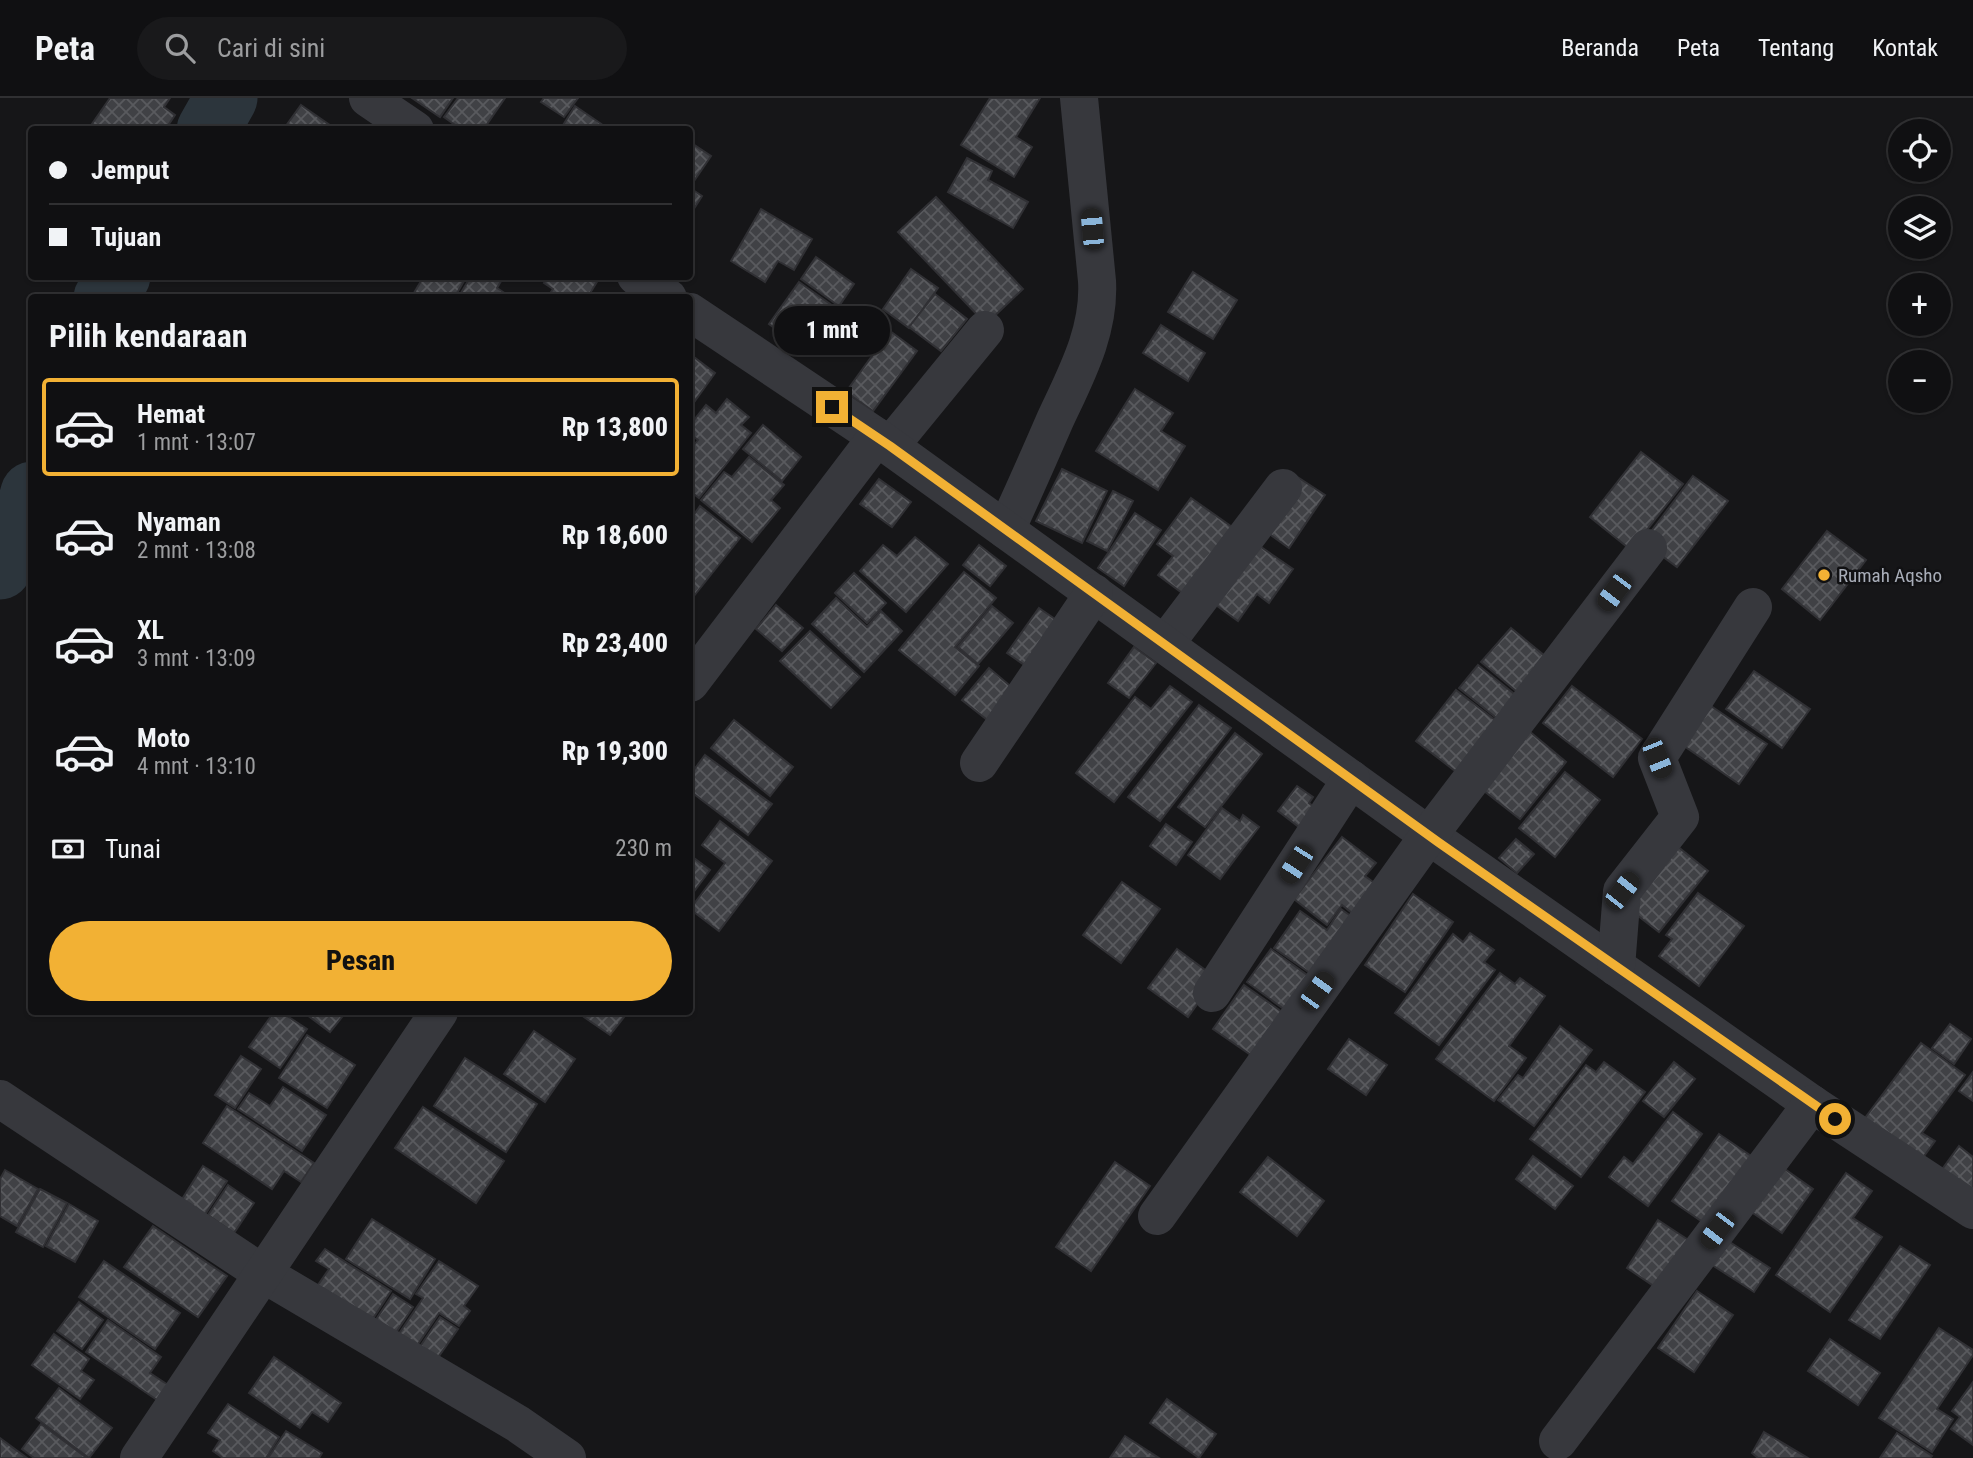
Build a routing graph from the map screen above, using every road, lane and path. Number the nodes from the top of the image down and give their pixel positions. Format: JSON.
{"nodes":[{"id":1,"x":1079,"y":98,"type":"edge"},
{"id":2,"x":376,"y":100,"type":"edge"},
{"id":3,"x":410,"y":126,"type":"edge"},
{"id":4,"x":641,"y":280,"type":"edge"},
{"id":5,"x":660,"y":294,"type":"edge"},
{"id":6,"x":693,"y":318,"type":"edge"},
{"id":7,"x":985,"y":330,"type":"dead end"},
{"id":8,"x":883,"y":442,"type":"junction"},
{"id":9,"x":1283,"y":488,"type":"dead end"},
{"id":10,"x":1006,"y":530,"type":"junction"},
{"id":11,"x":1648,"y":548,"type":"dead end"},
{"id":12,"x":1094,"y":593,"type":"junction"},
{"id":13,"x":1753,"y":607,"type":"dead end"},
{"id":14,"x":1165,"y":644,"type":"junction"},
{"id":15,"x":693,"y":679,"type":"edge"},
{"id":16,"x":979,"y":763,"type":"dead end"},
{"id":17,"x":1351,"y":779,"type":"junction"},
{"id":18,"x":1429,"y":835,"type":"junction"},
{"id":19,"x":1616,"y":967,"type":"junction"},
{"id":20,"x":1212,"y":993,"type":"dead end"},
{"id":21,"x":437,"y":1015,"type":"edge"},
{"id":22,"x":1812,"y":1104,"type":"junction"},
{"id":23,"x":5,"y":1114,"type":"edge"},
{"id":24,"x":1973,"y":1210,"type":"edge"},
{"id":25,"x":1157,"y":1216,"type":"dead end"},
{"id":26,"x":262,"y":1273,"type":"junction"},
{"id":27,"x":1558,"y":1441,"type":"dead end"},
{"id":28,"x":139,"y":1458,"type":"edge"},
{"id":29,"x":567,"y":1458,"type":"edge"}],
"edges":[{"from":1,"to":10,"type":"street"},
{"from":2,"to":3,"type":"street"},
{"from":4,"to":5,"type":"street"},
{"from":6,"to":8,"type":"street"},
{"from":7,"to":8,"type":"street"},
{"from":8,"to":10,"type":"street"},
{"from":8,"to":15,"type":"street"},
{"from":9,"to":14,"type":"street"},
{"from":10,"to":12,"type":"street"},
{"from":11,"to":18,"type":"street"},
{"from":12,"to":14,"type":"street"},
{"from":12,"to":16,"type":"street"},
{"from":13,"to":19,"type":"street"},
{"from":14,"to":17,"type":"street"},
{"from":17,"to":18,"type":"street"},
{"from":17,"to":20,"type":"street"},
{"from":18,"to":19,"type":"street"},
{"from":18,"to":25,"type":"street"},
{"from":19,"to":22,"type":"street"},
{"from":21,"to":26,"type":"street"},
{"from":22,"to":24,"type":"street"},
{"from":22,"to":27,"type":"street"},
{"from":23,"to":26,"type":"street"},
{"from":26,"to":28,"type":"street"},
{"from":26,"to":29,"type":"street"}]}
